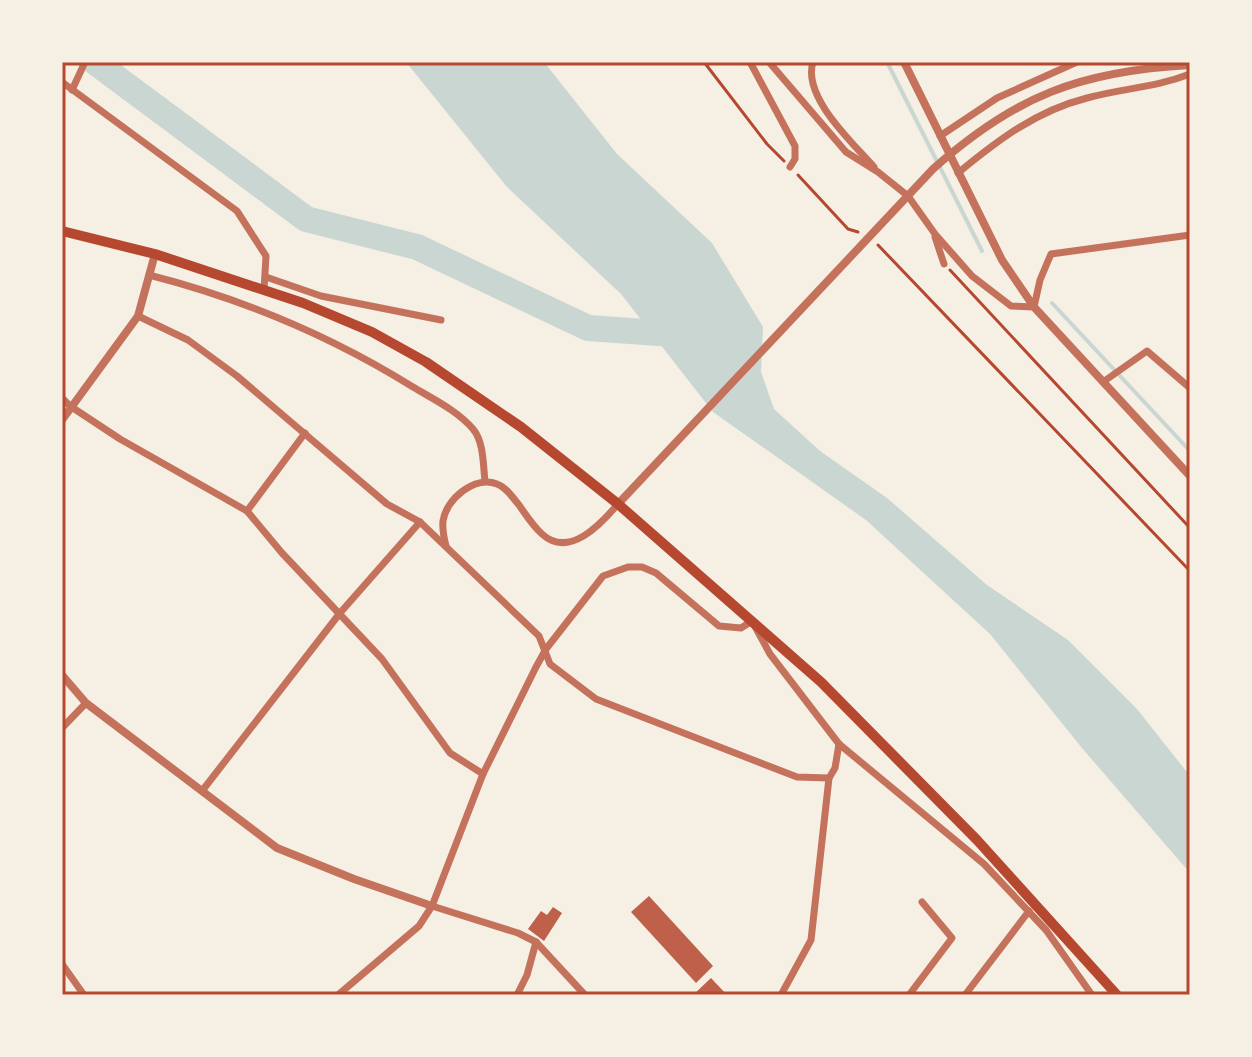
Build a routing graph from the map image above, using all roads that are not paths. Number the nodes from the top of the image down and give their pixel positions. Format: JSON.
{"nodes":[{"id":1,"x":85,"y":62,"type":"edge"},
{"id":2,"x":750,"y":62,"type":"edge"},
{"id":3,"x":769,"y":62,"type":"edge"},
{"id":4,"x":813,"y":62,"type":"edge"},
{"id":5,"x":904,"y":62,"type":"edge"},
{"id":6,"x":1077,"y":62,"type":"edge"},
{"id":7,"x":1190,"y":65,"type":"edge"},
{"id":8,"x":1190,"y":74,"type":"edge"},
{"id":9,"x":62,"y":82,"type":"edge"},
{"id":10,"x":72,"y":90,"type":"junction"},
{"id":11,"x":940,"y":136,"type":"junction"},
{"id":12,"x":790,"y":167,"type":"road end"},
{"id":13,"x":878,"y":172,"type":"junction"},
{"id":14,"x":958,"y":173,"type":"junction"},
{"id":15,"x":908,"y":196,"type":"junction"},
{"id":16,"x":62,"y":231,"type":"edge"},
{"id":17,"x":935,"y":234,"type":"junction"},
{"id":18,"x":1190,"y":235,"type":"edge"},
{"id":19,"x":155,"y":254,"type":"junction"},
{"id":20,"x":944,"y":264,"type":"road end"},
{"id":21,"x":149,"y":275,"type":"junction"},
{"id":22,"x":266,"y":277,"type":"junction"},
{"id":23,"x":264,"y":290,"type":"junction"},
{"id":24,"x":1034,"y":307,"type":"junction"},
{"id":25,"x":138,"y":316,"type":"junction"},
{"id":26,"x":441,"y":320,"type":"dead end"},
{"id":27,"x":1103,"y":382,"type":"junction"},
{"id":28,"x":1190,"y":388,"type":"edge"},
{"id":29,"x":62,"y":398,"type":"edge"},
{"id":30,"x":70,"y":406,"type":"junction"},
{"id":31,"x":62,"y":420,"type":"edge"},
{"id":32,"x":305,"y":433,"type":"junction"},
{"id":33,"x":1190,"y":476,"type":"edge"},
{"id":34,"x":485,"y":481,"type":"junction"},
{"id":35,"x":618,"y":504,"type":"junction"},
{"id":36,"x":247,"y":511,"type":"junction"},
{"id":37,"x":420,"y":522,"type":"junction"},
{"id":38,"x":447,"y":548,"type":"junction"},
{"id":39,"x":340,"y":613,"type":"junction"},
{"id":40,"x":752,"y":621,"type":"junction"},
{"id":41,"x":546,"y":649,"type":"junction"},
{"id":42,"x":62,"y":675,"type":"edge"},
{"id":43,"x":86,"y":703,"type":"junction"},
{"id":44,"x":62,"y":728,"type":"edge"},
{"id":45,"x":839,"y":744,"type":"junction"},
{"id":46,"x":483,"y":774,"type":"junction"},
{"id":47,"x":829,"y":778,"type":"junction"},
{"id":48,"x":202,"y":791,"type":"junction"},
{"id":49,"x":922,"y":902,"type":"dead end"},
{"id":50,"x":1035,"y":902,"type":"junction"},
{"id":51,"x":432,"y":906,"type":"junction"},
{"id":52,"x":1028,"y":912,"type":"junction"},
{"id":53,"x":536,"y":942,"type":"junction"},
{"id":54,"x":62,"y":964,"type":"edge"},
{"id":55,"x":84,"y":995,"type":"edge"},
{"id":56,"x":338,"y":995,"type":"edge"},
{"id":57,"x":517,"y":995,"type":"edge"},
{"id":58,"x":585,"y":995,"type":"edge"},
{"id":59,"x":781,"y":995,"type":"edge"},
{"id":60,"x":910,"y":995,"type":"edge"},
{"id":61,"x":965,"y":995,"type":"edge"},
{"id":62,"x":1092,"y":995,"type":"edge"},
{"id":63,"x":1117,"y":995,"type":"edge"}],
"edges":[{"from":1,"to":10,"type":"street"},
{"from":2,"to":12,"type":"street"},
{"from":3,"to":13,"type":"street"},
{"from":4,"to":13,"type":"street"},
{"from":5,"to":11,"type":"street"},
{"from":6,"to":11,"type":"street"},
{"from":7,"to":15,"type":"street"},
{"from":8,"to":14,"type":"street"},
{"from":9,"to":10,"type":"street"},
{"from":10,"to":22,"type":"street"},
{"from":11,"to":14,"type":"street"},
{"from":13,"to":15,"type":"street"},
{"from":14,"to":24,"type":"street"},
{"from":15,"to":17,"type":"street"},
{"from":15,"to":35,"type":"street"},
{"from":16,"to":19,"type":"main road"},
{"from":17,"to":20,"type":"street"},
{"from":17,"to":24,"type":"street"},
{"from":18,"to":24,"type":"street"},
{"from":19,"to":21,"type":"street"},
{"from":19,"to":23,"type":"main road"},
{"from":21,"to":25,"type":"street"},
{"from":21,"to":34,"type":"street"},
{"from":22,"to":23,"type":"street"},
{"from":22,"to":26,"type":"street"},
{"from":23,"to":35,"type":"main road"},
{"from":24,"to":27,"type":"street"},
{"from":25,"to":30,"type":"street"},
{"from":25,"to":32,"type":"street"},
{"from":27,"to":28,"type":"street"},
{"from":27,"to":33,"type":"street"},
{"from":29,"to":30,"type":"street"},
{"from":30,"to":31,"type":"street"},
{"from":30,"to":36,"type":"street"},
{"from":32,"to":36,"type":"street"},
{"from":32,"to":37,"type":"street"},
{"from":34,"to":35,"type":"street"},
{"from":34,"to":38,"type":"street"},
{"from":35,"to":40,"type":"main road"},
{"from":36,"to":39,"type":"street"},
{"from":37,"to":38,"type":"street"},
{"from":37,"to":39,"type":"street"},
{"from":38,"to":41,"type":"street"},
{"from":39,"to":46,"type":"street"},
{"from":39,"to":48,"type":"street"},
{"from":40,"to":41,"type":"street"},
{"from":40,"to":45,"type":"street"},
{"from":40,"to":50,"type":"main road"},
{"from":41,"to":46,"type":"street"},
{"from":41,"to":47,"type":"street"},
{"from":42,"to":43,"type":"street"},
{"from":43,"to":44,"type":"street"},
{"from":43,"to":48,"type":"street"},
{"from":45,"to":47,"type":"street"},
{"from":45,"to":52,"type":"street"},
{"from":46,"to":51,"type":"street"},
{"from":47,"to":59,"type":"street"},
{"from":48,"to":51,"type":"street"},
{"from":49,"to":60,"type":"street"},
{"from":50,"to":52,"type":"street"},
{"from":50,"to":63,"type":"main road"},
{"from":51,"to":53,"type":"street"},
{"from":51,"to":56,"type":"street"},
{"from":52,"to":61,"type":"street"},
{"from":52,"to":62,"type":"street"},
{"from":53,"to":57,"type":"street"},
{"from":53,"to":58,"type":"street"},
{"from":54,"to":55,"type":"street"}]}
